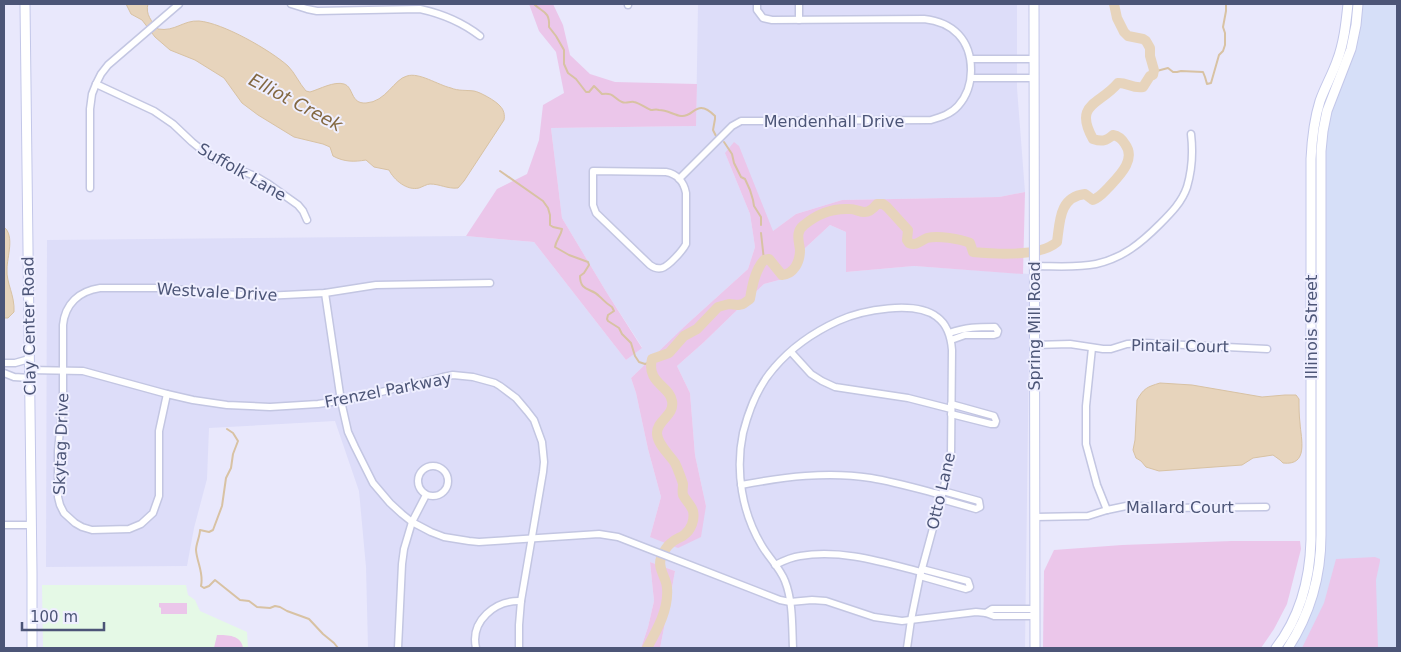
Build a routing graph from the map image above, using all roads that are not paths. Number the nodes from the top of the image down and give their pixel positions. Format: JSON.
{"nodes":[{"id":1,"x":25,"y":4,"type":"edge"},
{"id":2,"x":179,"y":4,"type":"edge"},
{"id":3,"x":291,"y":4,"type":"edge"},
{"id":4,"x":757,"y":4,"type":"edge"},
{"id":5,"x":799,"y":4,"type":"edge"},
{"id":6,"x":1034,"y":4,"type":"edge"},
{"id":7,"x":1348,"y":4,"type":"edge"},
{"id":8,"x":1358,"y":4,"type":"edge"},
{"id":9,"x":404,"y":6,"type":"edge"},
{"id":10,"x":799,"y":20,"type":"junction"},
{"id":11,"x":480,"y":36,"type":"dead end"},
{"id":12,"x":971,"y":59,"type":"junction"},
{"id":13,"x":1034,"y":59,"type":"junction"},
{"id":14,"x":971,"y":78,"type":"junction"},
{"id":15,"x":1034,"y":78,"type":"junction"},
{"id":16,"x":96,"y":84,"type":"junction"},
{"id":17,"x":1191,"y":134,"type":"dead end"},
{"id":18,"x":679,"y":179,"type":"junction"},
{"id":19,"x":90,"y":188,"type":"dead end"},
{"id":20,"x":307,"y":220,"type":"dead end"},
{"id":21,"x":1034,"y":261,"type":"junction"},
{"id":22,"x":490,"y":283,"type":"dead end"},
{"id":23,"x":325,"y":292,"type":"junction"},
{"id":24,"x":949,"y":332,"type":"junction"},
{"id":25,"x":63,"y":334,"type":"joint"},
{"id":26,"x":951,"y":340,"type":"junction"},
{"id":27,"x":1034,"y":345,"type":"junction"},
{"id":28,"x":1092,"y":348,"type":"junction"},
{"id":29,"x":1267,"y":349,"type":"dead end"},
{"id":30,"x":791,"y":352,"type":"junction"},
{"id":31,"x":29,"y":359,"type":"junction"},
{"id":32,"x":4,"y":363,"type":"edge"},
{"id":33,"x":63,"y":370,"type":"junction"},
{"id":34,"x":4,"y":373,"type":"edge"},
{"id":35,"x":29,"y":374,"type":"junction"},
{"id":36,"x":166,"y":394,"type":"junction"},
{"id":37,"x":341,"y":401,"type":"junction"},
{"id":38,"x":951,"y":409,"type":"junction"},
{"id":39,"x":741,"y":485,"type":"junction"},
{"id":40,"x":426,"y":495,"type":"junction"},
{"id":41,"x":942,"y":495,"type":"junction"},
{"id":42,"x":1266,"y":507,"type":"dead end"},
{"id":43,"x":1107,"y":510,"type":"junction"},
{"id":44,"x":1035,"y":518,"type":"junction"},
{"id":45,"x":412,"y":522,"type":"junction"},
{"id":46,"x":4,"y":525,"type":"edge"},
{"id":47,"x":31,"y":525,"type":"junction"},
{"id":48,"x":532,"y":539,"type":"junction"},
{"id":49,"x":774,"y":565,"type":"junction"},
{"id":50,"x":921,"y":572,"type":"junction"},
{"id":51,"x":521,"y":601,"type":"junction"},
{"id":52,"x":790,"y":602,"type":"junction"},
{"id":53,"x":1035,"y":612,"type":"junction"},
{"id":54,"x":911,"y":620,"type":"junction"},
{"id":55,"x":32,"y":648,"type":"edge"},
{"id":56,"x":398,"y":648,"type":"edge"},
{"id":57,"x":476,"y":648,"type":"edge"},
{"id":58,"x":519,"y":648,"type":"edge"},
{"id":59,"x":793,"y":648,"type":"edge"},
{"id":60,"x":907,"y":648,"type":"edge"},
{"id":61,"x":1035,"y":648,"type":"edge"},
{"id":62,"x":1276,"y":648,"type":"edge"},
{"id":63,"x":1288,"y":648,"type":"edge"}],
"edges":[{"from":1,"to":31,"type":"street","name":"Clay Center Road"},
{"from":2,"to":16,"type":"street"},
{"from":3,"to":9,"type":"street"},
{"from":4,"to":10,"type":"street"},
{"from":5,"to":10,"type":"street"},
{"from":6,"to":13,"type":"street","name":"Spring Mill Road"},
{"from":7,"to":62,"type":"street","name":"Illinois Street"},
{"from":8,"to":63,"type":"street","name":"Illinois Street"},
{"from":9,"to":11,"type":"street"},
{"from":10,"to":12,"type":"street"},
{"from":12,"to":13,"type":"street"},
{"from":12,"to":14,"type":"street","name":"Mendenhall Drive"},
{"from":13,"to":15,"type":"street","name":"Spring Mill Road"},
{"from":14,"to":15,"type":"street"},
{"from":14,"to":18,"type":"street","name":"Mendenhall Drive"},
{"from":15,"to":21,"type":"street","name":"Spring Mill Road"},
{"from":16,"to":19,"type":"street"},
{"from":16,"to":20,"type":"street","name":"Suffolk Lane"},
{"from":17,"to":21,"type":"street"},
{"from":18,"to":18,"type":"street"},
{"from":21,"to":27,"type":"street","name":"Spring Mill Road"},
{"from":22,"to":23,"type":"street","name":"Westvale Drive"},
{"from":23,"to":25,"type":"street","name":"Westvale Drive"},
{"from":23,"to":37,"type":"street"},
{"from":24,"to":26,"type":"street","name":"Otto Lane"},
{"from":24,"to":26,"type":"street"},
{"from":24,"to":30,"type":"street"},
{"from":25,"to":33,"type":"street","name":"Skytag Drive"},
{"from":26,"to":38,"type":"street","name":"Otto Lane"},
{"from":27,"to":28,"type":"street","name":"Pintail Court"},
{"from":27,"to":44,"type":"street","name":"Spring Mill Road"},
{"from":28,"to":29,"type":"street","name":"Pintail Court"},
{"from":28,"to":43,"type":"street"},
{"from":30,"to":38,"type":"street"},
{"from":30,"to":39,"type":"street"},
{"from":31,"to":32,"type":"street"},
{"from":31,"to":35,"type":"street","name":"Clay Center Road"},
{"from":33,"to":35,"type":"street","name":"Frenzel Parkway"},
{"from":33,"to":36,"type":"street","name":"Frenzel Parkway"},
{"from":33,"to":36,"type":"street","name":"Skytag Drive"},
{"from":34,"to":35,"type":"street","name":"Frenzel Parkway"},
{"from":35,"to":47,"type":"street","name":"Clay Center Road"},
{"from":36,"to":37,"type":"street","name":"Frenzel Parkway"},
{"from":37,"to":45,"type":"street"},
{"from":37,"to":48,"type":"street","name":"Frenzel Parkway"},
{"from":38,"to":38,"type":"street"},
{"from":38,"to":41,"type":"street","name":"Otto Lane"},
{"from":39,"to":41,"type":"street"},
{"from":39,"to":49,"type":"street"},
{"from":40,"to":40,"type":"street"},
{"from":40,"to":45,"type":"street"},
{"from":41,"to":41,"type":"street"},
{"from":41,"to":50,"type":"street","name":"Otto Lane"},
{"from":42,"to":43,"type":"street","name":"Mallard Court"},
{"from":43,"to":44,"type":"street","name":"Mallard Court"},
{"from":44,"to":53,"type":"street","name":"Spring Mill Road"},
{"from":45,"to":48,"type":"street"},
{"from":45,"to":56,"type":"street"},
{"from":46,"to":47,"type":"street"},
{"from":47,"to":55,"type":"street","name":"Clay Center Road"},
{"from":48,"to":51,"type":"street","name":"Frenzel Parkway"},
{"from":48,"to":52,"type":"street"},
{"from":49,"to":50,"type":"street"},
{"from":49,"to":52,"type":"street"},
{"from":50,"to":50,"type":"street"},
{"from":50,"to":54,"type":"street","name":"Otto Lane"},
{"from":51,"to":57,"type":"street"},
{"from":51,"to":58,"type":"street","name":"Frenzel Parkway"},
{"from":52,"to":54,"type":"street"},
{"from":52,"to":59,"type":"street"},
{"from":53,"to":54,"type":"street"},
{"from":53,"to":61,"type":"street","name":"Spring Mill Road"},
{"from":54,"to":60,"type":"street","name":"Otto Lane"}]}
